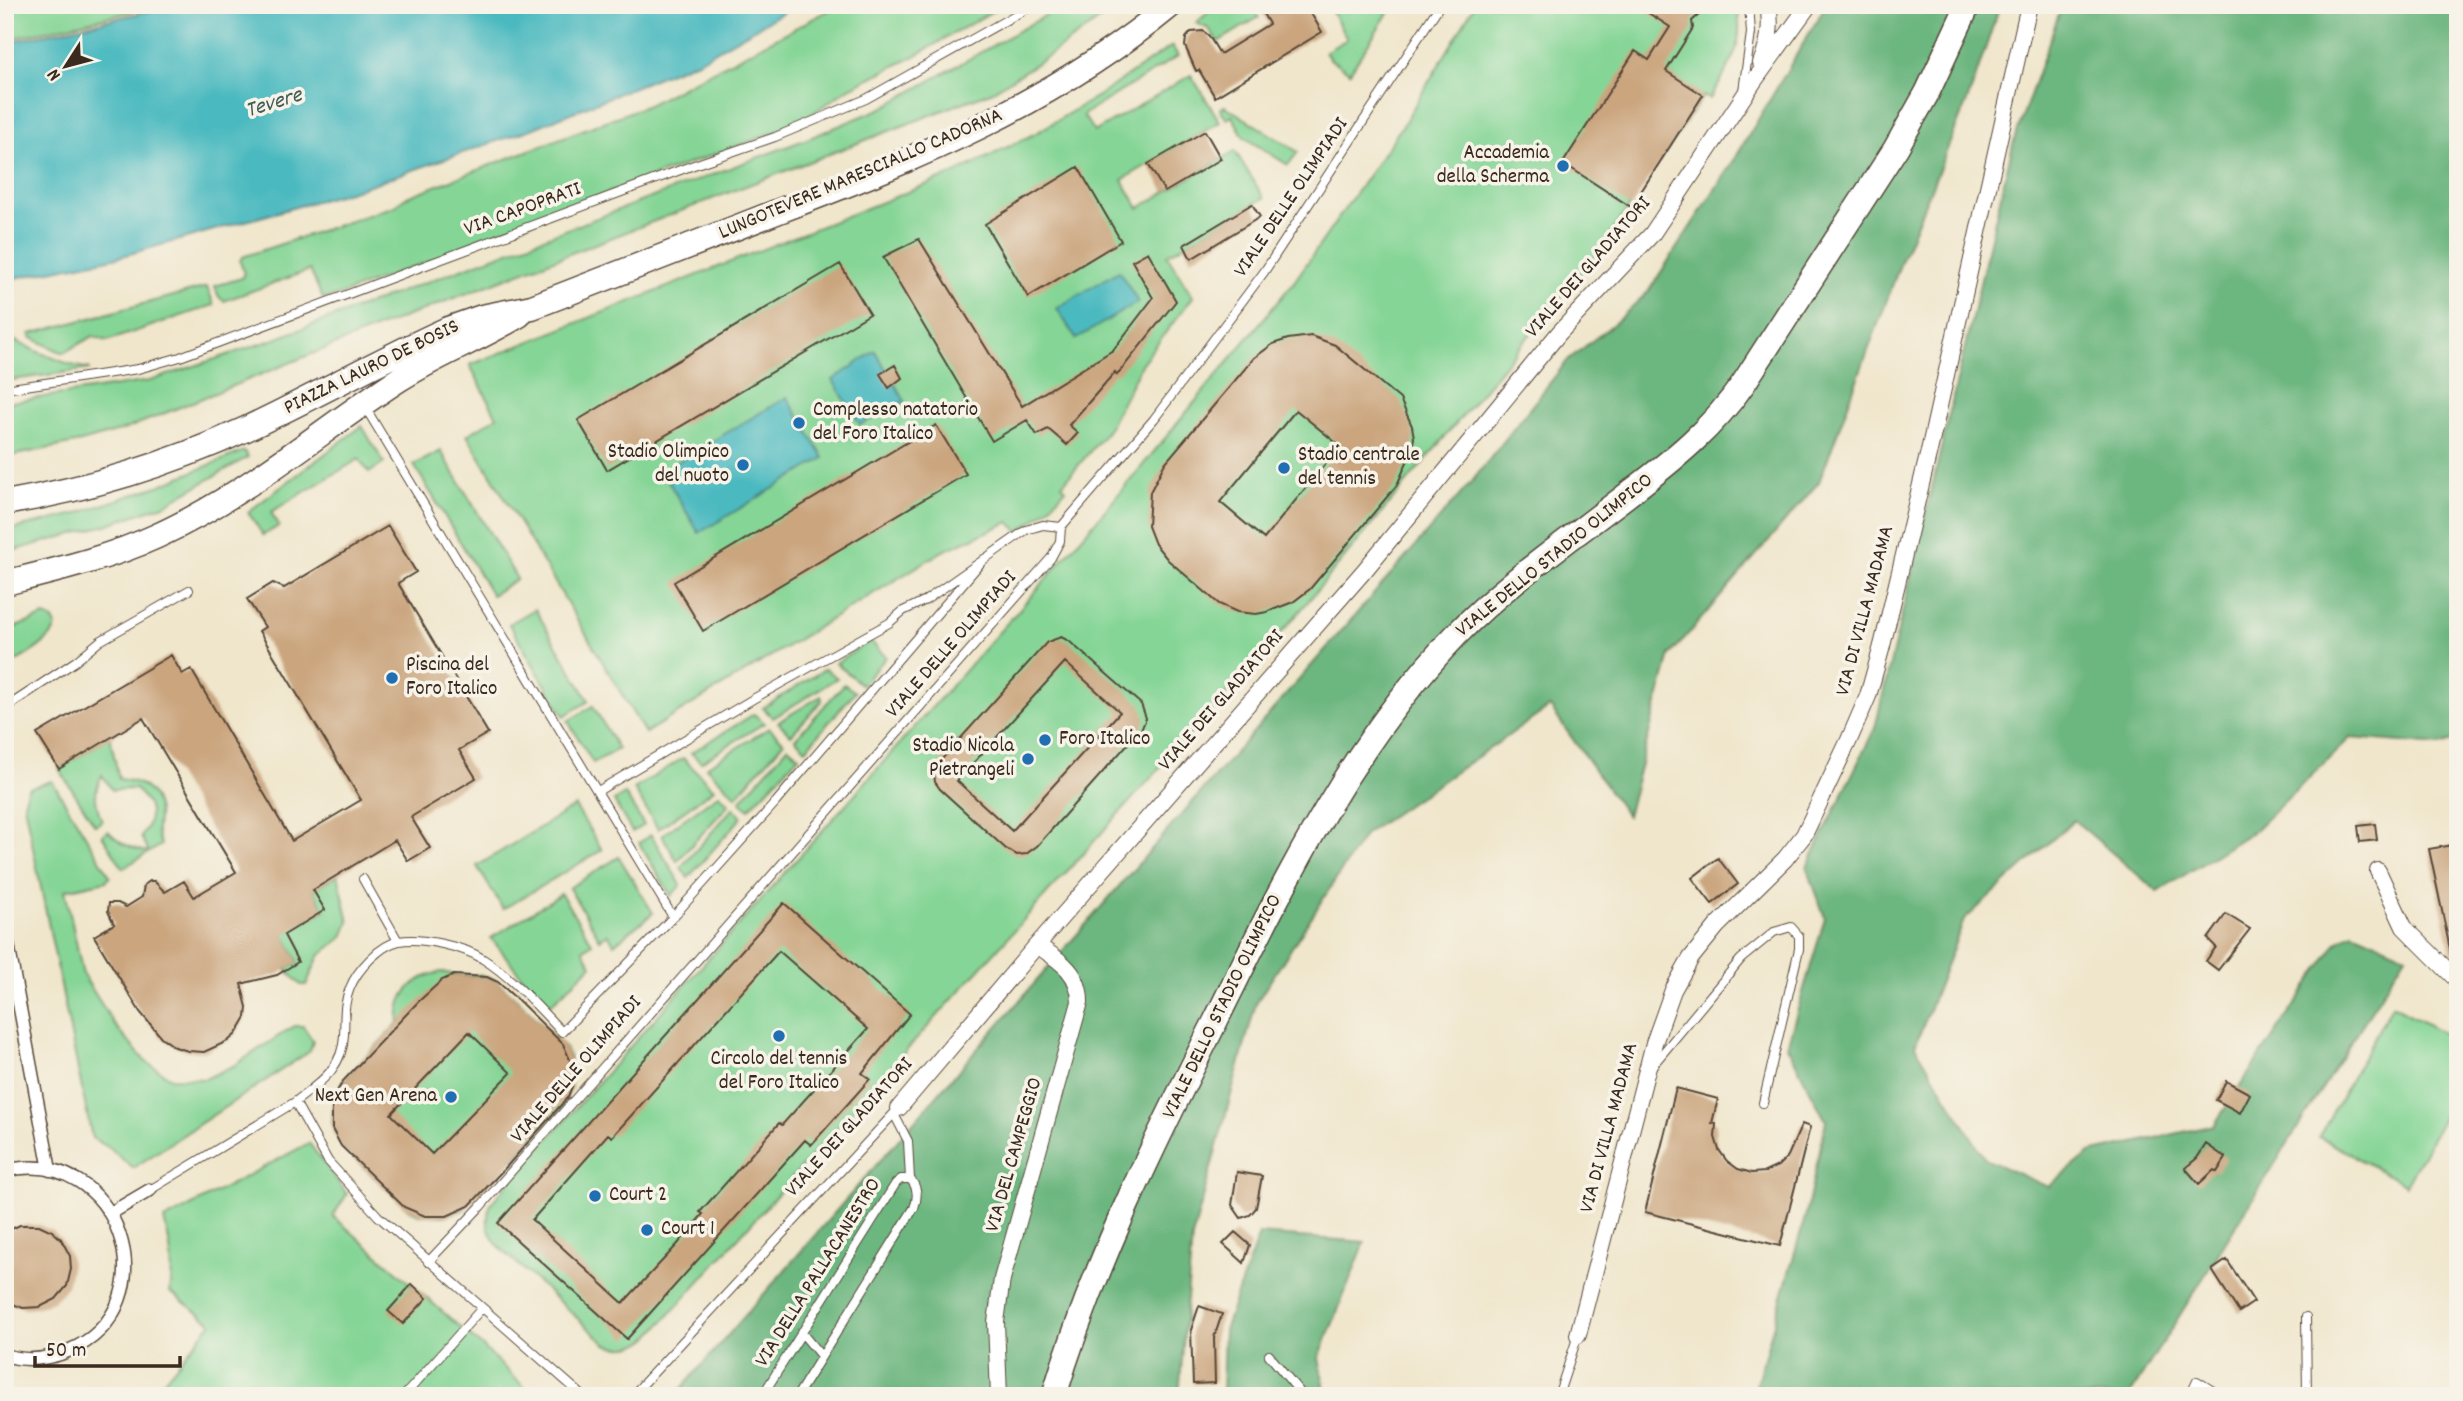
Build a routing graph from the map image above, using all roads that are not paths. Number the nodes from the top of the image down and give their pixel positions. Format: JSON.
{"nodes":[{"id":1,"x":1033,"y":5,"type":"edge"},
{"id":2,"x":1171,"y":5,"type":"edge"},
{"id":3,"x":1440,"y":5,"type":"edge"},
{"id":4,"x":1749,"y":5,"type":"edge"},
{"id":5,"x":1768,"y":5,"type":"edge"},
{"id":6,"x":1809,"y":5,"type":"edge"},
{"id":7,"x":1968,"y":5,"type":"edge"},
{"id":8,"x":2029,"y":5,"type":"edge"},
{"id":9,"x":1754,"y":81,"type":"junction"},
{"id":10,"x":1741,"y":101,"type":"junction"},
{"id":11,"x":532,"y":307,"type":"junction"},
{"id":12,"x":5,"y":389,"type":"edge"},
{"id":13,"x":363,"y":403,"type":"junction"},
{"id":14,"x":5,"y":503,"type":"edge"},
{"id":15,"x":1061,"y":527,"type":"junction"},
{"id":16,"x":984,"y":559,"type":"junction"},
{"id":17,"x":5,"y":583,"type":"edge"},
{"id":18,"x":189,"y":590,"type":"dead end"},
{"id":19,"x":5,"y":708,"type":"edge"},
{"id":20,"x":598,"y":791,"type":"junction"},
{"id":21,"x":2378,"y":872,"type":"dead end"},
{"id":22,"x":363,"y":879,"type":"dead end"},
{"id":23,"x":673,"y":917,"type":"junction"},
{"id":24,"x":5,"y":928,"type":"edge"},
{"id":25,"x":398,"y":941,"type":"junction"},
{"id":26,"x":1037,"y":945,"type":"junction"},
{"id":27,"x":2458,"y":981,"type":"edge"},
{"id":28,"x":1646,"y":1074,"type":"junction"},
{"id":29,"x":295,"y":1101,"type":"junction"},
{"id":30,"x":1763,"y":1103,"type":"dead end"},
{"id":31,"x":897,"y":1111,"type":"junction"},
{"id":32,"x":50,"y":1170,"type":"junction"},
{"id":33,"x":5,"y":1171,"type":"edge"},
{"id":34,"x":910,"y":1179,"type":"junction"},
{"id":35,"x":150,"y":1190,"type":"joint"},
{"id":36,"x":111,"y":1213,"type":"junction"},
{"id":37,"x":428,"y":1262,"type":"junction"},
{"id":38,"x":482,"y":1308,"type":"junction"},
{"id":39,"x":2306,"y":1317,"type":"dead end"},
{"id":40,"x":801,"y":1332,"type":"junction"},
{"id":41,"x":1578,"y":1335,"type":"joint"},
{"id":42,"x":5,"y":1355,"type":"edge"},
{"id":43,"x":1269,"y":1355,"type":"dead end"},
{"id":44,"x":821,"y":1356,"type":"junction"},
{"id":45,"x":404,"y":1396,"type":"edge"},
{"id":46,"x":583,"y":1396,"type":"edge"},
{"id":47,"x":632,"y":1396,"type":"edge"},
{"id":48,"x":762,"y":1396,"type":"edge"},
{"id":49,"x":797,"y":1396,"type":"edge"},
{"id":50,"x":999,"y":1396,"type":"edge"},
{"id":51,"x":1054,"y":1396,"type":"edge"},
{"id":52,"x":1303,"y":1396,"type":"edge"},
{"id":53,"x":1558,"y":1396,"type":"edge"},
{"id":54,"x":2190,"y":1396,"type":"edge"},
{"id":55,"x":2221,"y":1396,"type":"edge"},
{"id":56,"x":2307,"y":1396,"type":"edge"}],
"edges":[{"from":1,"to":12,"type":"lane","name":"VIA CAPOPRATI"},
{"from":2,"to":11,"type":"main road","name":"LUNGOTEVERE MARESCIALLO CADORNA"},
{"from":3,"to":15,"type":"lane","name":"VIALE DELLE OLIMPIADI"},
{"from":4,"to":10,"type":"lane"},
{"from":5,"to":9,"type":"street"},
{"from":6,"to":9,"type":"street","name":"VIALE DEI GLADIATORI"},
{"from":7,"to":51,"type":"main road","name":"VIALE DELLO STADIO OLIMPICO"},
{"from":8,"to":28,"type":"street","name":"VIA DI VILLA MADAMA"},
{"from":9,"to":10,"type":"street","name":"VIALE DEI GLADIATORI"},
{"from":10,"to":26,"type":"street","name":"VIALE DEI GLADIATORI"},
{"from":11,"to":13,"type":"main road","name":"PIAZZA LAURO DE BOSIS"},
{"from":11,"to":14,"type":"main road","name":"PIAZZA LAURO DE BOSIS"},
{"from":13,"to":17,"type":"main road","name":"PIAZZA LAURO DE BOSIS"},
{"from":13,"to":20,"type":"lane"},
{"from":15,"to":16,"type":"lane"},
{"from":15,"to":37,"type":"lane","name":"VIALE DELLE OLIMPIADI"},
{"from":16,"to":20,"type":"lane"},
{"from":16,"to":23,"type":"lane"},
{"from":18,"to":19,"type":"lane"},
{"from":20,"to":23,"type":"lane"},
{"from":21,"to":27,"type":"street"},
{"from":22,"to":25,"type":"lane"},
{"from":23,"to":25,"type":"lane"},
{"from":24,"to":32,"type":"street"},
{"from":25,"to":29,"type":"lane"},
{"from":26,"to":31,"type":"street","name":"VIALE DEI GLADIATORI"},
{"from":26,"to":50,"type":"street","name":"VIA DEL CAMPEGGIO"},
{"from":28,"to":30,"type":"lane"},
{"from":28,"to":41,"type":"street","name":"VIA DI VILLA MADAMA"},
{"from":29,"to":35,"type":"lane"},
{"from":29,"to":37,"type":"lane"},
{"from":31,"to":34,"type":"lane"},
{"from":31,"to":47,"type":"lane","name":"VIALE DEI GLADIATORI"},
{"from":32,"to":33,"type":"street"},
{"from":32,"to":36,"type":"street"},
{"from":34,"to":40,"type":"lane","name":"VIA DELLA PALLACANESTRO"},
{"from":34,"to":44,"type":"lane","name":"VIA DELLA PALLACANESTRO"},
{"from":35,"to":36,"type":"street"},
{"from":36,"to":42,"type":"street"},
{"from":37,"to":38,"type":"lane"},
{"from":38,"to":45,"type":"lane"},
{"from":38,"to":46,"type":"lane"},
{"from":39,"to":56,"type":"lane"},
{"from":40,"to":44,"type":"lane"},
{"from":40,"to":48,"type":"lane","name":"VIA DELLA PALLACANESTRO"},
{"from":41,"to":53,"type":"lane"},
{"from":43,"to":52,"type":"lane"},
{"from":44,"to":49,"type":"lane","name":"VIA DELLA PALLACANESTRO"},
{"from":54,"to":55,"type":"lane"}]}
